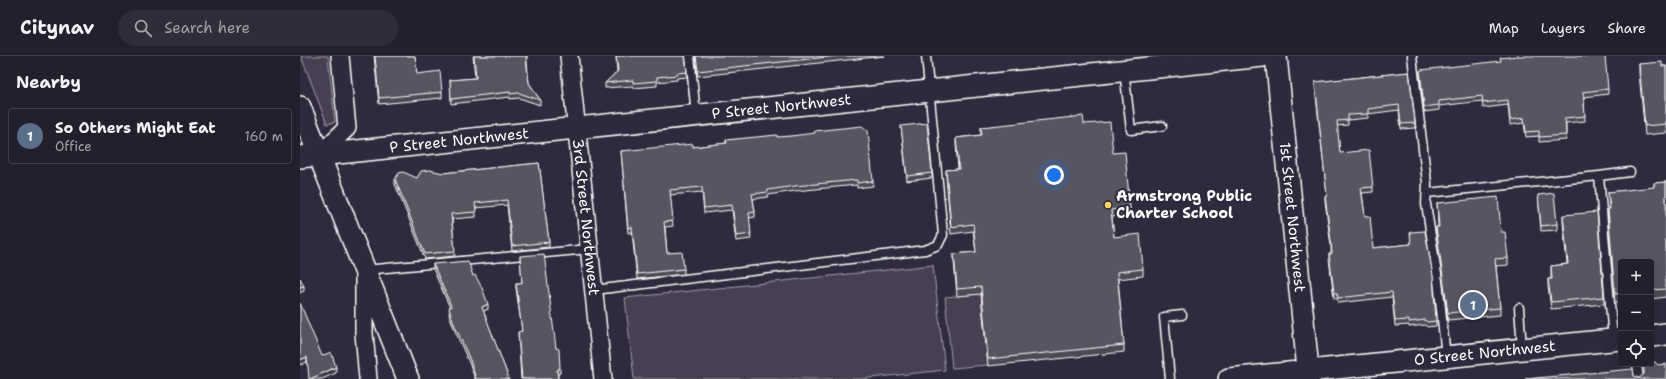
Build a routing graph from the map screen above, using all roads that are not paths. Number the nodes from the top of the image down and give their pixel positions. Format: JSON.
{"nodes":[{"id":1,"x":340,"y":56,"type":"edge"},
{"id":2,"x":569,"y":56,"type":"edge"},
{"id":3,"x":690,"y":56,"type":"edge"},
{"id":4,"x":926,"y":56,"type":"edge"},
{"id":5,"x":1263,"y":56,"type":"edge"},
{"id":6,"x":1276,"y":56,"type":"edge"},
{"id":7,"x":1412,"y":56,"type":"edge"},
{"id":8,"x":1124,"y":70,"type":"junction"},
{"id":9,"x":930,"y":91,"type":"junction"},
{"id":10,"x":300,"y":107,"type":"edge"},
{"id":11,"x":696,"y":115,"type":"junction"},
{"id":12,"x":1162,"y":126,"type":"dead end"},
{"id":13,"x":576,"y":128,"type":"junction"},
{"id":14,"x":310,"y":156,"type":"edge"},
{"id":15,"x":1630,"y":172,"type":"dead end"},
{"id":16,"x":1599,"y":176,"type":"junction"},
{"id":17,"x":1427,"y":193,"type":"junction"},
{"id":18,"x":589,"y":249,"type":"junction"},
{"id":19,"x":364,"y":268,"type":"junction"},
{"id":20,"x":594,"y":290,"type":"junction"},
{"id":21,"x":1519,"y":308,"type":"dead end"},
{"id":22,"x":1182,"y":315,"type":"dead end"},
{"id":23,"x":1666,"y":334,"type":"edge"},
{"id":24,"x":1654,"y":336,"type":"edge"},
{"id":25,"x":1617,"y":339,"type":"edge"},
{"id":26,"x":1522,"y":349,"type":"junction"},
{"id":27,"x":1446,"y":357,"type":"junction"},
{"id":28,"x":1637,"y":367,"type":"edge"},
{"id":29,"x":1309,"y":375,"type":"edge"},
{"id":30,"x":368,"y":379,"type":"edge"},
{"id":31,"x":408,"y":379,"type":"edge"},
{"id":32,"x":603,"y":379,"type":"edge"},
{"id":33,"x":1170,"y":379,"type":"edge"},
{"id":34,"x":1229,"y":379,"type":"edge"},
{"id":35,"x":1639,"y":379,"type":"edge"}],
"edges":[{"from":1,"to":14,"type":"street"},
{"from":2,"to":13,"type":"street","name":"3rd Street Northwest"},
{"from":3,"to":11,"type":"lane"},
{"from":4,"to":9,"type":"lane"},
{"from":5,"to":8,"type":"street","name":"P Street Northwest"},
{"from":6,"to":29,"type":"street","name":"1st Street Northwest"},
{"from":7,"to":17,"type":"lane"},
{"from":8,"to":9,"type":"street","name":"P Street Northwest"},
{"from":8,"to":12,"type":"lane"},
{"from":9,"to":11,"type":"street","name":"P Street Northwest"},
{"from":9,"to":20,"type":"lane"},
{"from":10,"to":14,"type":"street"},
{"from":11,"to":13,"type":"street","name":"P Street Northwest"},
{"from":13,"to":14,"type":"street","name":"P Street Northwest"},
{"from":13,"to":18,"type":"street","name":"3rd Street Northwest"},
{"from":14,"to":19,"type":"street"},
{"from":15,"to":16,"type":"lane"},
{"from":16,"to":17,"type":"lane"},
{"from":16,"to":25,"type":"lane"},
{"from":17,"to":27,"type":"lane"},
{"from":18,"to":19,"type":"lane"},
{"from":18,"to":20,"type":"street","name":"3rd Street Northwest"},
{"from":19,"to":30,"type":"street"},
{"from":19,"to":31,"type":"street"},
{"from":20,"to":32,"type":"street","name":"3rd Street Northwest"},
{"from":21,"to":26,"type":"lane"},
{"from":22,"to":33,"type":"lane"},
{"from":23,"to":24,"type":"street"},
{"from":25,"to":26,"type":"street","name":"O Street Northwest"},
{"from":26,"to":27,"type":"street","name":"O Street Northwest"},
{"from":27,"to":29,"type":"street","name":"O Street Northwest"},
{"from":28,"to":35,"type":"lane"},
{"from":29,"to":34,"type":"street","name":"O Street Northwest"}]}
